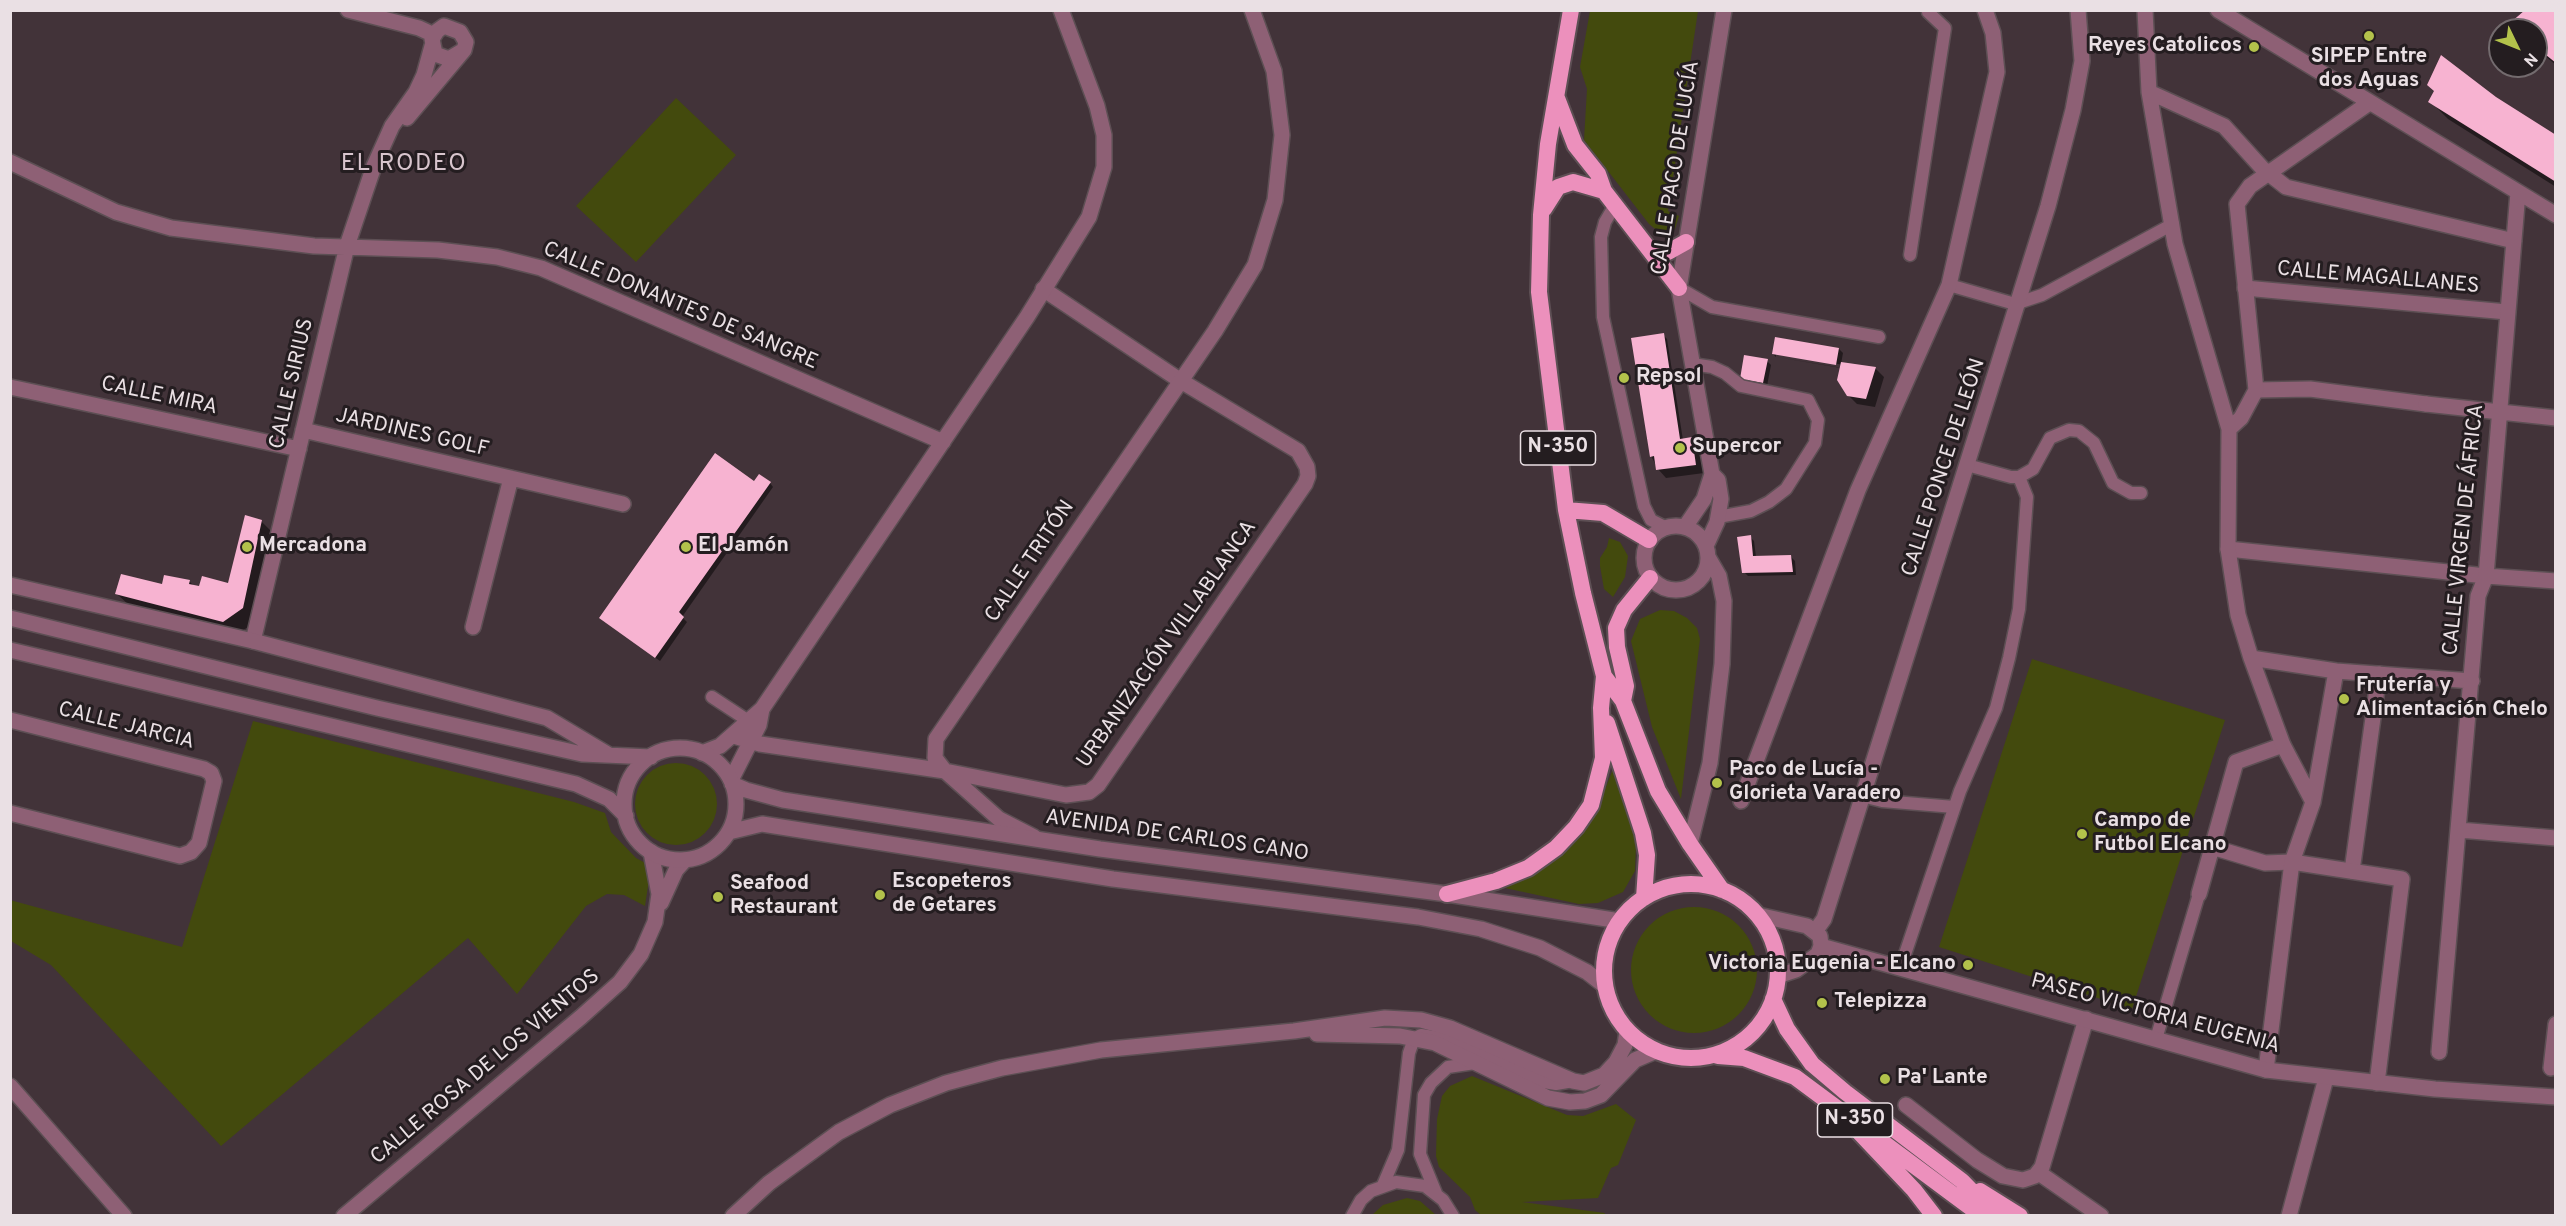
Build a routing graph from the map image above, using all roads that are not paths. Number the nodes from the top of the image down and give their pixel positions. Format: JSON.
{"nodes":[{"id":1,"x":348,"y":10,"type":"edge"},
{"id":2,"x":1061,"y":10,"type":"edge"},
{"id":3,"x":1252,"y":10,"type":"edge"},
{"id":4,"x":1571,"y":10,"type":"edge"},
{"id":5,"x":1724,"y":10,"type":"edge"},
{"id":6,"x":1985,"y":10,"type":"edge"},
{"id":7,"x":2078,"y":10,"type":"edge"},
{"id":8,"x":2145,"y":10,"type":"edge"},
{"id":9,"x":2218,"y":10,"type":"edge"},
{"id":10,"x":1925,"y":11,"type":"edge"},
{"id":11,"x":433,"y":41,"type":"junction"},
{"id":12,"x":464,"y":50,"type":"junction"},
{"id":13,"x":2149,"y":92,"type":"junction"},
{"id":14,"x":1556,"y":94,"type":"junction"},
{"id":15,"x":2369,"y":103,"type":"junction"},
{"id":16,"x":387,"y":140,"type":"junction"},
{"id":17,"x":10,"y":162,"type":"edge"},
{"id":18,"x":2268,"y":173,"type":"junction"},
{"id":19,"x":2518,"y":192,"type":"junction"},
{"id":20,"x":1610,"y":198,"type":"junction"},
{"id":21,"x":1541,"y":215,"type":"junction"},
{"id":22,"x":2556,"y":215,"type":"edge"},
{"id":23,"x":2173,"y":224,"type":"junction"},
{"id":24,"x":2514,"y":241,"type":"junction"},
{"id":25,"x":1686,"y":242,"type":"junction"},
{"id":26,"x":347,"y":246,"type":"junction"},
{"id":27,"x":1651,"y":252,"type":"junction"},
{"id":28,"x":1910,"y":255,"type":"dead end"},
{"id":29,"x":1949,"y":285,"type":"junction"},
{"id":30,"x":1679,"y":288,"type":"junction"},
{"id":31,"x":2245,"y":288,"type":"junction"},
{"id":32,"x":1043,"y":289,"type":"junction"},
{"id":33,"x":2015,"y":304,"type":"junction"},
{"id":34,"x":2507,"y":312,"type":"junction"},
{"id":35,"x":1880,"y":337,"type":"dead end"},
{"id":36,"x":1692,"y":364,"type":"junction"},
{"id":37,"x":1181,"y":381,"type":"junction"},
{"id":38,"x":10,"y":387,"type":"edge"},
{"id":39,"x":2256,"y":390,"type":"junction"},
{"id":40,"x":2498,"y":413,"type":"junction"},
{"id":41,"x":2556,"y":418,"type":"edge"},
{"id":42,"x":2229,"y":429,"type":"junction"},
{"id":43,"x":303,"y":430,"type":"junction"},
{"id":44,"x":943,"y":442,"type":"junction"},
{"id":45,"x":299,"y":449,"type":"junction"},
{"id":46,"x":1967,"y":465,"type":"junction"},
{"id":47,"x":1712,"y":474,"type":"junction"},
{"id":48,"x":2019,"y":477,"type":"junction"},
{"id":49,"x":511,"y":478,"type":"junction"},
{"id":50,"x":2141,"y":493,"type":"dead end"},
{"id":51,"x":623,"y":504,"type":"dead end"},
{"id":52,"x":1566,"y":510,"type":"junction"},
{"id":53,"x":1718,"y":517,"type":"junction"},
{"id":54,"x":1665,"y":527,"type":"junction"},
{"id":55,"x":1685,"y":527,"type":"junction"},
{"id":56,"x":1649,"y":540,"type":"junction"},
{"id":57,"x":2228,"y":549,"type":"junction"},
{"id":58,"x":1707,"y":552,"type":"junction"},
{"id":59,"x":2486,"y":576,"type":"junction"},
{"id":60,"x":1650,"y":578,"type":"junction"},
{"id":61,"x":2556,"y":581,"type":"edge"},
{"id":62,"x":10,"y":585,"type":"edge"},
{"id":63,"x":10,"y":618,"type":"edge"},
{"id":64,"x":473,"y":627,"type":"dead end"},
{"id":65,"x":253,"y":641,"type":"junction"},
{"id":66,"x":10,"y":650,"type":"edge"},
{"id":67,"x":2251,"y":658,"type":"junction"},
{"id":68,"x":2336,"y":671,"type":"junction"},
{"id":69,"x":2379,"y":674,"type":"junction"},
{"id":70,"x":1604,"y":676,"type":"junction"},
{"id":71,"x":2472,"y":681,"type":"junction"},
{"id":72,"x":712,"y":697,"type":"dead end"},
{"id":73,"x":1623,"y":702,"type":"junction"},
{"id":74,"x":1601,"y":708,"type":"junction"},
{"id":75,"x":762,"y":709,"type":"junction"},
{"id":76,"x":10,"y":720,"type":"edge"},
{"id":77,"x":747,"y":720,"type":"junction"},
{"id":78,"x":734,"y":736,"type":"junction"},
{"id":79,"x":750,"y":740,"type":"junction"},
{"id":80,"x":2283,"y":745,"type":"junction"},
{"id":81,"x":702,"y":753,"type":"junction"},
{"id":82,"x":609,"y":755,"type":"junction"},
{"id":83,"x":651,"y":757,"type":"junction"},
{"id":84,"x":945,"y":771,"type":"junction"},
{"id":85,"x":731,"y":782,"type":"junction"},
{"id":86,"x":1862,"y":796,"type":"junction"},
{"id":87,"x":1741,"y":801,"type":"dead end"},
{"id":88,"x":2313,"y":802,"type":"junction"},
{"id":89,"x":1954,"y":807,"type":"junction"},
{"id":90,"x":10,"y":813,"type":"edge"},
{"id":91,"x":626,"y":816,"type":"junction"},
{"id":92,"x":2459,"y":830,"type":"junction"},
{"id":93,"x":729,"y":832,"type":"junction"},
{"id":94,"x":2556,"y":838,"type":"edge"},
{"id":95,"x":1040,"y":840,"type":"junction"},
{"id":96,"x":1690,"y":844,"type":"junction"},
{"id":97,"x":2212,"y":847,"type":"junction"},
{"id":98,"x":651,"y":852,"type":"junction"},
{"id":99,"x":685,"y":860,"type":"junction"},
{"id":100,"x":2292,"y":861,"type":"junction"},
{"id":101,"x":2352,"y":871,"type":"junction"},
{"id":102,"x":1722,"y":890,"type":"junction"},
{"id":103,"x":1447,"y":894,"type":"junction"},
{"id":104,"x":2199,"y":894,"type":"joint"},
{"id":105,"x":1644,"y":898,"type":"junction"},
{"id":106,"x":658,"y":911,"type":"junction"},
{"id":107,"x":1758,"y":915,"type":"junction"},
{"id":108,"x":1620,"y":921,"type":"junction"},
{"id":109,"x":1816,"y":930,"type":"junction"},
{"id":110,"x":1821,"y":946,"type":"junction"},
{"id":111,"x":1900,"y":966,"type":"junction"},
{"id":112,"x":1778,"y":976,"type":"junction"},
{"id":113,"x":1605,"y":986,"type":"junction"},
{"id":114,"x":1773,"y":999,"type":"junction"},
{"id":115,"x":2086,"y":1019,"type":"junction"},
{"id":116,"x":2556,"y":1024,"type":"edge"},
{"id":117,"x":1294,"y":1031,"type":"junction"},
{"id":118,"x":1627,"y":1031,"type":"junction"},
{"id":119,"x":1414,"y":1039,"type":"junction"},
{"id":120,"x":2156,"y":1039,"type":"junction"},
{"id":121,"x":1656,"y":1051,"type":"junction"},
{"id":122,"x":2439,"y":1052,"type":"dead end"},
{"id":123,"x":1714,"y":1055,"type":"junction"},
{"id":124,"x":1478,"y":1063,"type":"junction"},
{"id":125,"x":2551,"y":1068,"type":"dead end"},
{"id":126,"x":2266,"y":1070,"type":"junction"},
{"id":127,"x":2326,"y":1078,"type":"junction"},
{"id":128,"x":1573,"y":1081,"type":"junction"},
{"id":129,"x":2377,"y":1083,"type":"junction"},
{"id":130,"x":10,"y":1086,"type":"edge"},
{"id":131,"x":2556,"y":1097,"type":"edge"},
{"id":132,"x":1827,"y":1099,"type":"junction"},
{"id":133,"x":1906,"y":1105,"type":"dead end"},
{"id":134,"x":2039,"y":1173,"type":"junction"},
{"id":135,"x":1962,"y":1180,"type":"junction"},
{"id":136,"x":1383,"y":1185,"type":"junction"},
{"id":137,"x":1437,"y":1193,"type":"junction"},
{"id":138,"x":124,"y":1215,"type":"edge"},
{"id":139,"x":344,"y":1215,"type":"edge"},
{"id":140,"x":733,"y":1215,"type":"edge"},
{"id":141,"x":1352,"y":1215,"type":"edge"},
{"id":142,"x":1453,"y":1215,"type":"edge"},
{"id":143,"x":1934,"y":1215,"type":"edge"},
{"id":144,"x":1982,"y":1215,"type":"edge"},
{"id":145,"x":1996,"y":1215,"type":"edge"},
{"id":146,"x":2020,"y":1215,"type":"edge"},
{"id":147,"x":2101,"y":1215,"type":"edge"},
{"id":148,"x":2289,"y":1215,"type":"edge"}],
"edges":[{"from":1,"to":11,"type":"street"},
{"from":2,"to":32,"type":"street"},
{"from":3,"to":37,"type":"street","name":"CALLE TRITÓN"},
{"from":4,"to":14,"type":"highway","number":"N-350"},
{"from":5,"to":25,"type":"street","name":"CALLE PACO DE LUCÍA"},
{"from":6,"to":29,"type":"street"},
{"from":7,"to":33,"type":"street","name":"CALLE PONCE DE LEÓN"},
{"from":8,"to":13,"type":"street"},
{"from":9,"to":15,"type":"street"},
{"from":10,"to":28,"type":"lane"},
{"from":11,"to":12,"type":"street"},
{"from":11,"to":12,"type":"street"},
{"from":11,"to":16,"type":"street","name":"CALLE SIRIUS"},
{"from":12,"to":16,"type":"street","name":"CALLE SIRIUS"},
{"from":13,"to":18,"type":"street"},
{"from":13,"to":23,"type":"street"},
{"from":14,"to":20,"type":"highway"},
{"from":14,"to":21,"type":"highway","number":"N-350"},
{"from":15,"to":18,"type":"street"},
{"from":15,"to":19,"type":"street"},
{"from":16,"to":26,"type":"street","name":"CALLE SIRIUS"},
{"from":17,"to":26,"type":"street","name":"CALLE DONANTES DE SANGRE"},
{"from":18,"to":24,"type":"street"},
{"from":18,"to":31,"type":"street"},
{"from":19,"to":22,"type":"street"},
{"from":19,"to":24,"type":"street","name":"CALLE VIRGEN DE ÁFRICA"},
{"from":20,"to":21,"type":"highway"},
{"from":20,"to":27,"type":"highway"},
{"from":20,"to":54,"type":"lane"},
{"from":21,"to":52,"type":"highway","number":"N-350"},
{"from":23,"to":33,"type":"lane"},
{"from":23,"to":42,"type":"street"},
{"from":24,"to":34,"type":"street","name":"CALLE VIRGEN DE ÁFRICA"},
{"from":25,"to":27,"type":"highway"},
{"from":25,"to":30,"type":"street","name":"CALLE PACO DE LUCÍA"},
{"from":26,"to":43,"type":"street","name":"CALLE SIRIUS"},
{"from":26,"to":44,"type":"street","name":"CALLE DONANTES DE SANGRE"},
{"from":27,"to":30,"type":"highway"},
{"from":29,"to":33,"type":"lane"},
{"from":29,"to":87,"type":"street"},
{"from":30,"to":35,"type":"lane"},
{"from":30,"to":36,"type":"street","name":"CALLE PACO DE LUCÍA"},
{"from":31,"to":34,"type":"street","name":"CALLE MAGALLANES"},
{"from":31,"to":39,"type":"street"},
{"from":32,"to":37,"type":"street","name":"URBANIZACIÓN VILLABLANCA"},
{"from":32,"to":44,"type":"street"},
{"from":33,"to":46,"type":"street","name":"CALLE PONCE DE LEÓN"},
{"from":34,"to":40,"type":"street","name":"CALLE VIRGEN DE ÁFRICA"},
{"from":36,"to":47,"type":"street","name":"CALLE PACO DE LUCÍA"},
{"from":36,"to":53,"type":"lane"},
{"from":37,"to":84,"type":"street","name":"CALLE TRITÓN"},
{"from":37,"to":84,"type":"street","name":"URBANIZACIÓN VILLABLANCA"},
{"from":38,"to":45,"type":"street","name":"CALLE MIRA"},
{"from":39,"to":40,"type":"street"},
{"from":39,"to":42,"type":"street"},
{"from":40,"to":41,"type":"street"},
{"from":40,"to":59,"type":"street","name":"CALLE VIRGEN DE ÁFRICA"},
{"from":42,"to":57,"type":"street"},
{"from":43,"to":45,"type":"street","name":"CALLE SIRIUS"},
{"from":43,"to":49,"type":"street","name":"JARDINES GOLF"},
{"from":44,"to":75,"type":"street"},
{"from":45,"to":65,"type":"street","name":"CALLE SIRIUS"},
{"from":46,"to":48,"type":"lane"},
{"from":46,"to":86,"type":"street","name":"CALLE PONCE DE LEÓN"},
{"from":47,"to":53,"type":"street","name":"CALLE PACO DE LUCÍA"},
{"from":47,"to":55,"type":"street","name":"CALLE PACO DE LUCÍA"},
{"from":48,"to":50,"type":"lane"},
{"from":48,"to":89,"type":"lane"},
{"from":49,"to":51,"type":"street","name":"JARDINES GOLF"},
{"from":49,"to":64,"type":"street","name":"JARDINES GOLF"},
{"from":52,"to":56,"type":"highway"},
{"from":52,"to":70,"type":"highway","number":"N-350"},
{"from":53,"to":58,"type":"street","name":"CALLE PACO DE LUCÍA"},
{"from":54,"to":55,"type":"street"},
{"from":54,"to":56,"type":"street"},
{"from":55,"to":58,"type":"street"},
{"from":56,"to":60,"type":"street"},
{"from":57,"to":59,"type":"street"},
{"from":57,"to":67,"type":"street"},
{"from":58,"to":60,"type":"street"},
{"from":58,"to":96,"type":"street"},
{"from":59,"to":61,"type":"street"},
{"from":59,"to":71,"type":"street","name":"CALLE VIRGEN DE ÁFRICA"},
{"from":60,"to":73,"type":"highway"},
{"from":62,"to":65,"type":"street"},
{"from":63,"to":82,"type":"street"},
{"from":65,"to":82,"type":"street"},
{"from":66,"to":91,"type":"street"},
{"from":67,"to":68,"type":"street"},
{"from":67,"to":80,"type":"street"},
{"from":68,"to":69,"type":"street"},
{"from":68,"to":88,"type":"street"},
{"from":69,"to":71,"type":"street"},
{"from":69,"to":101,"type":"street"},
{"from":70,"to":73,"type":"highway","number":"N-350"},
{"from":70,"to":74,"type":"highway","number":"N-350"},
{"from":71,"to":92,"type":"street","name":"CALLE VIRGEN DE ÁFRICA"},
{"from":72,"to":77,"type":"lane"},
{"from":73,"to":96,"type":"highway","number":"N-350"},
{"from":74,"to":103,"type":"highway"},
{"from":74,"to":105,"type":"highway","number":"N-350"},
{"from":75,"to":77,"type":"street"},
{"from":75,"to":79,"type":"street"},
{"from":76,"to":90,"type":"street","name":"CALLE JARCIA"},
{"from":77,"to":78,"type":"street"},
{"from":78,"to":79,"type":"street","name":"URBANIZACIÓN VILLABLANCA"},
{"from":78,"to":81,"type":"street"},
{"from":79,"to":84,"type":"street","name":"URBANIZACIÓN VILLABLANCA"},
{"from":79,"to":85,"type":"street"},
{"from":80,"to":88,"type":"street"},
{"from":80,"to":97,"type":"street"},
{"from":81,"to":83,"type":"street"},
{"from":81,"to":85,"type":"street"},
{"from":82,"to":83,"type":"street"},
{"from":83,"to":91,"type":"street"},
{"from":84,"to":95,"type":"street"},
{"from":85,"to":93,"type":"street"},
{"from":85,"to":95,"type":"street","name":"AVENIDA DE CARLOS CANO"},
{"from":86,"to":89,"type":"lane"},
{"from":86,"to":109,"type":"street","name":"CALLE PONCE DE LEÓN"},
{"from":88,"to":100,"type":"street"},
{"from":89,"to":111,"type":"lane"},
{"from":91,"to":98,"type":"street"},
{"from":92,"to":94,"type":"street"},
{"from":92,"to":122,"type":"street","name":"CALLE VIRGEN DE ÁFRICA"},
{"from":93,"to":99,"type":"street"},
{"from":93,"to":113,"type":"street"},
{"from":95,"to":103,"type":"street","name":"AVENIDA DE CARLOS CANO"},
{"from":96,"to":102,"type":"highway","number":"N-350"},
{"from":97,"to":100,"type":"street"},
{"from":97,"to":104,"type":"street"},
{"from":98,"to":99,"type":"street"},
{"from":98,"to":106,"type":"street","name":"CALLE ROSA DE LOS VIENTOS"},
{"from":99,"to":106,"type":"street","name":"CALLE ROSA DE LOS VIENTOS"},
{"from":100,"to":101,"type":"street"},
{"from":100,"to":126,"type":"street"},
{"from":101,"to":129,"type":"street"},
{"from":102,"to":105,"type":"highway","number":"N-350"},
{"from":102,"to":107,"type":"highway","number":"N-350"},
{"from":103,"to":108,"type":"street","name":"AVENIDA DE CARLOS CANO"},
{"from":104,"to":120,"type":"lane"},
{"from":105,"to":108,"type":"highway","number":"N-350"},
{"from":106,"to":139,"type":"street","name":"CALLE ROSA DE LOS VIENTOS"},
{"from":107,"to":109,"type":"street"},
{"from":107,"to":112,"type":"highway","number":"N-350"},
{"from":108,"to":113,"type":"highway","number":"N-350"},
{"from":109,"to":110,"type":"street"},
{"from":110,"to":111,"type":"street","name":"PASEO VICTORIA EUGENIA"},
{"from":110,"to":112,"type":"street"},
{"from":111,"to":115,"type":"street","name":"PASEO VICTORIA EUGENIA"},
{"from":112,"to":114,"type":"highway","number":"N-350"},
{"from":113,"to":118,"type":"highway","number":"N-350"},
{"from":114,"to":123,"type":"highway","number":"N-350"},
{"from":114,"to":135,"type":"highway","number":"N-350"},
{"from":115,"to":120,"type":"street","name":"PASEO VICTORIA EUGENIA"},
{"from":115,"to":134,"type":"street"},
{"from":116,"to":125,"type":"street"},
{"from":117,"to":119,"type":"street"},
{"from":117,"to":128,"type":"street"},
{"from":117,"to":140,"type":"street"},
{"from":118,"to":121,"type":"highway","number":"N-350"},
{"from":118,"to":128,"type":"street"},
{"from":119,"to":124,"type":"street"},
{"from":119,"to":128,"type":"lane"},
{"from":119,"to":136,"type":"lane"},
{"from":120,"to":126,"type":"street","name":"PASEO VICTORIA EUGENIA"},
{"from":121,"to":123,"type":"highway","number":"N-350"},
{"from":121,"to":124,"type":"street"},
{"from":123,"to":132,"type":"highway","number":"N-350"},
{"from":124,"to":137,"type":"lane"},
{"from":126,"to":127,"type":"street","name":"PASEO VICTORIA EUGENIA"},
{"from":127,"to":129,"type":"street","name":"PASEO VICTORIA EUGENIA"},
{"from":127,"to":148,"type":"street"},
{"from":129,"to":131,"type":"street","name":"PASEO VICTORIA EUGENIA"},
{"from":130,"to":138,"type":"street"},
{"from":132,"to":143,"type":"highway"},
{"from":132,"to":144,"type":"highway","number":"N-350"},
{"from":133,"to":134,"type":"street"},
{"from":134,"to":147,"type":"street"},
{"from":135,"to":145,"type":"highway","number":"N-350"},
{"from":135,"to":146,"type":"highway"},
{"from":136,"to":137,"type":"lane"},
{"from":136,"to":141,"type":"lane"},
{"from":137,"to":142,"type":"lane"}]}
